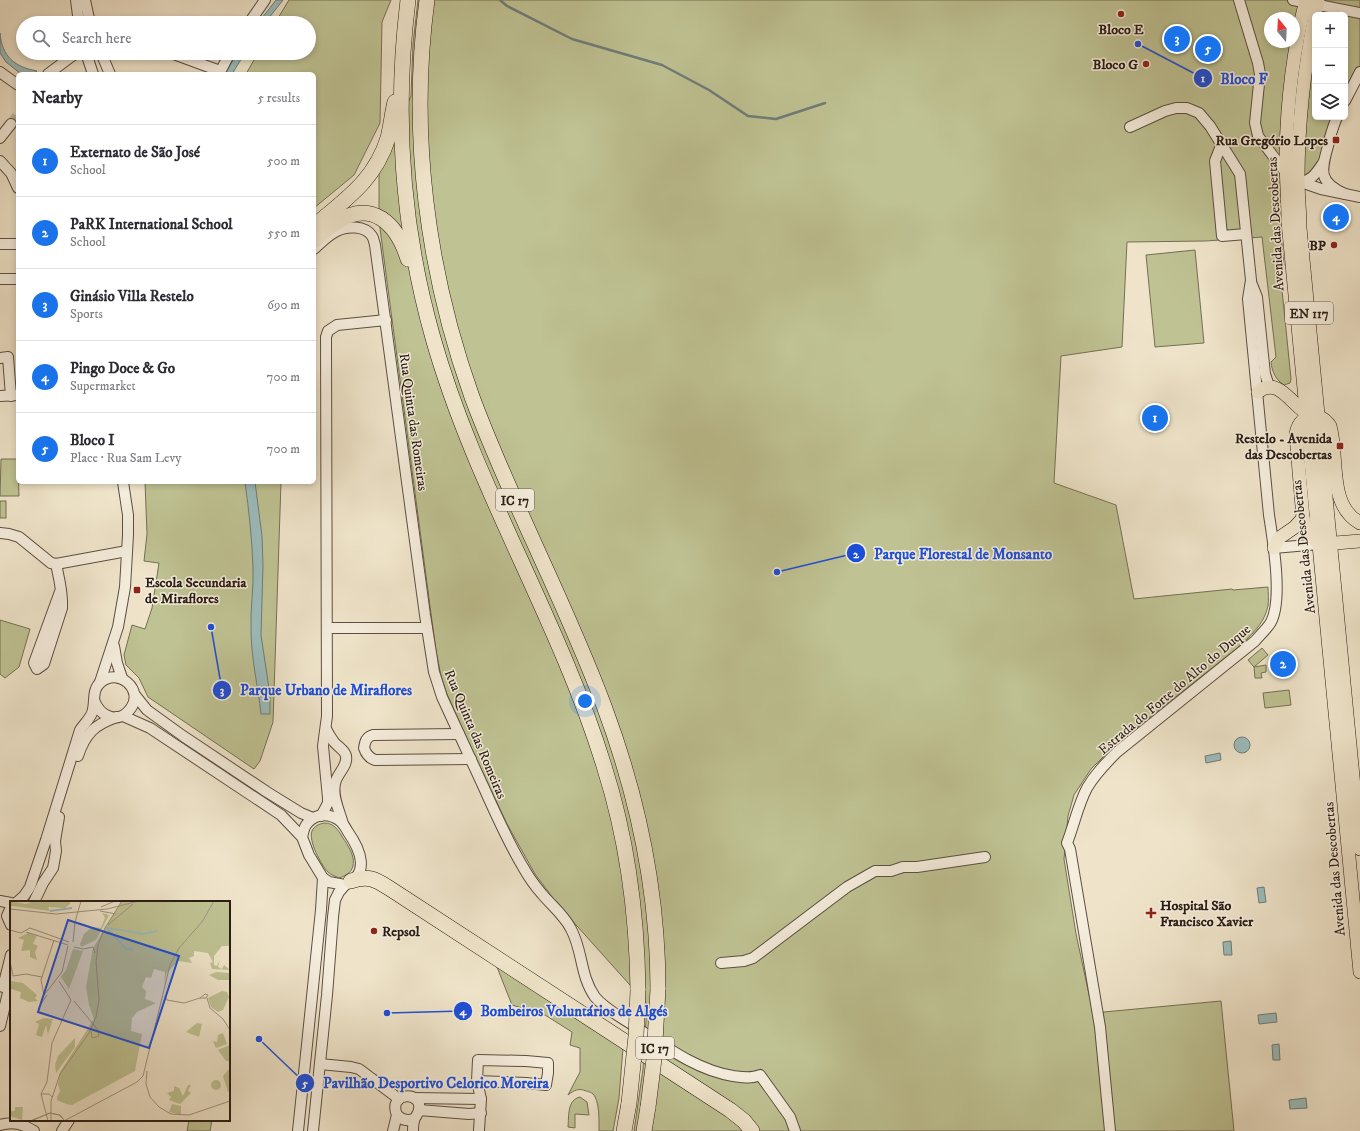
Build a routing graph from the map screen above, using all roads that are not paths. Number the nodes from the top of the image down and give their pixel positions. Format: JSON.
{"nodes":[{"id":1,"x":76,"y":0,"type":"edge"},
{"id":2,"x":85,"y":0,"type":"edge"},
{"id":3,"x":258,"y":0,"type":"edge"},
{"id":4,"x":265,"y":0,"type":"edge"},
{"id":5,"x":408,"y":0,"type":"edge"},
{"id":6,"x":427,"y":0,"type":"edge"},
{"id":7,"x":1239,"y":0,"type":"edge"},
{"id":8,"x":1310,"y":5,"type":"edge"},
{"id":9,"x":1360,"y":13,"type":"edge"},
{"id":10,"x":78,"y":16,"type":"edge"},
{"id":11,"x":88,"y":16,"type":"edge"},
{"id":12,"x":251,"y":16,"type":"edge"},
{"id":13,"x":253,"y":16,"type":"edge"},
{"id":14,"x":403,"y":58,"type":"junction"},
{"id":15,"x":67,"y":60,"type":"edge"},
{"id":16,"x":88,"y":60,"type":"edge"},
{"id":17,"x":104,"y":60,"type":"edge"},
{"id":18,"x":189,"y":60,"type":"edge"},
{"id":19,"x":226,"y":60,"type":"edge"},
{"id":20,"x":0,"y":72,"type":"edge"},
{"id":21,"x":51,"y":72,"type":"edge"},
{"id":22,"x":92,"y":72,"type":"edge"},
{"id":23,"x":109,"y":72,"type":"edge"},
{"id":24,"x":219,"y":72,"type":"edge"},
{"id":25,"x":1359,"y":77,"type":"edge"},
{"id":26,"x":16,"y":84,"type":"edge"},
{"id":27,"x":1348,"y":96,"type":"edge"},
{"id":28,"x":1336,"y":120,"type":"edge"},
{"id":29,"x":11,"y":124,"type":"tunnel mouth"},
{"id":30,"x":1130,"y":127,"type":"dead end"},
{"id":31,"x":0,"y":138,"type":"edge"},
{"id":32,"x":1222,"y":143,"type":"junction"},
{"id":33,"x":0,"y":161,"type":"edge"},
{"id":34,"x":1323,"y":163,"type":"junction"},
{"id":35,"x":1286,"y":173,"type":"junction"},
{"id":36,"x":1304,"y":183,"type":"junction"},
{"id":37,"x":16,"y":184,"type":"edge"},
{"id":38,"x":1345,"y":194,"type":"junction"},
{"id":39,"x":1360,"y":197,"type":"edge"},
{"id":40,"x":316,"y":224,"type":"edge"},
{"id":41,"x":1246,"y":234,"type":"junction"},
{"id":42,"x":316,"y":239,"type":"edge"},
{"id":43,"x":0,"y":244,"type":"edge"},
{"id":44,"x":16,"y":244,"type":"edge"},
{"id":45,"x":316,"y":247,"type":"edge"},
{"id":46,"x":0,"y":278,"type":"edge"},
{"id":47,"x":16,"y":279,"type":"edge"},
{"id":48,"x":386,"y":320,"type":"junction"},
{"id":49,"x":433,"y":340,"type":"junction"},
{"id":50,"x":0,"y":358,"type":"edge"},
{"id":51,"x":1302,"y":368,"type":"junction"},
{"id":52,"x":1263,"y":389,"type":"junction"},
{"id":53,"x":1285,"y":394,"type":"junction"},
{"id":54,"x":0,"y":396,"type":"edge"},
{"id":55,"x":14,"y":396,"type":"edge"},
{"id":56,"x":1311,"y":416,"type":"junction"},
{"id":57,"x":123,"y":484,"type":"edge"},
{"id":58,"x":1339,"y":495,"type":"junction"},
{"id":59,"x":1328,"y":512,"type":"junction"},
{"id":60,"x":1303,"y":518,"type":"junction"},
{"id":61,"x":1360,"y":523,"type":"edge"},
{"id":62,"x":0,"y":533,"type":"edge"},
{"id":63,"x":1360,"y":541,"type":"edge"},
{"id":64,"x":1325,"y":544,"type":"junction"},
{"id":65,"x":1274,"y":548,"type":"junction"},
{"id":66,"x":127,"y":551,"type":"junction"},
{"id":67,"x":56,"y":564,"type":"junction"},
{"id":68,"x":61,"y":589,"type":"junction"},
{"id":69,"x":327,"y":628,"type":"junction"},
{"id":70,"x":427,"y":628,"type":"junction"},
{"id":71,"x":114,"y":641,"type":"junction"},
{"id":72,"x":122,"y":678,"type":"junction"},
{"id":73,"x":100,"y":682,"type":"junction"},
{"id":74,"x":135,"y":696,"type":"junction"},
{"id":75,"x":94,"y":700,"type":"junction"},
{"id":76,"x":121,"y":716,"type":"junction"},
{"id":77,"x":326,"y":729,"type":"junction"},
{"id":78,"x":459,"y":734,"type":"junction"},
{"id":79,"x":470,"y":759,"type":"junction"},
{"id":80,"x":325,"y":765,"type":"junction"},
{"id":81,"x":342,"y":770,"type":"junction"},
{"id":82,"x":317,"y":817,"type":"junction"},
{"id":83,"x":343,"y":824,"type":"junction"},
{"id":84,"x":302,"y":837,"type":"junction"},
{"id":85,"x":1360,"y":849,"type":"edge"},
{"id":86,"x":985,"y":857,"type":"dead end"},
{"id":87,"x":323,"y":878,"type":"junction"},
{"id":88,"x":348,"y":883,"type":"junction"},
{"id":89,"x":0,"y":901,"type":"edge"},
{"id":90,"x":18,"y":901,"type":"edge"},
{"id":91,"x":34,"y":901,"type":"edge"},
{"id":92,"x":10,"y":902,"type":"edge"},
{"id":93,"x":10,"y":909,"type":"edge"},
{"id":94,"x":0,"y":912,"type":"edge"},
{"id":95,"x":10,"y":922,"type":"edge"},
{"id":96,"x":10,"y":959,"type":"edge"},
{"id":97,"x":721,"y":963,"type":"dead end"},
{"id":98,"x":1360,"y":972,"type":"edge"},
{"id":99,"x":10,"y":984,"type":"edge"},
{"id":100,"x":312,"y":993,"type":"junction"},
{"id":101,"x":327,"y":995,"type":"junction"},
{"id":102,"x":0,"y":1001,"type":"edge"},
{"id":103,"x":309,"y":1021,"type":"junction"},
{"id":104,"x":324,"y":1023,"type":"junction"},
{"id":105,"x":0,"y":1026,"type":"edge"},
{"id":106,"x":320,"y":1064,"type":"junction"},
{"id":107,"x":477,"y":1081,"type":"junction"},
{"id":108,"x":414,"y":1098,"type":"junction"},
{"id":109,"x":398,"y":1099,"type":"junction"},
{"id":110,"x":481,"y":1099,"type":"junction"},
{"id":111,"x":481,"y":1112,"type":"junction"},
{"id":112,"x":417,"y":1114,"type":"junction"},
{"id":113,"x":397,"y":1115,"type":"junction"},
{"id":114,"x":69,"y":1121,"type":"edge"},
{"id":115,"x":0,"y":1125,"type":"edge"},
{"id":116,"x":479,"y":1130,"type":"edge"},
{"id":117,"x":645,"y":1130,"type":"edge"},
{"id":118,"x":34,"y":1131,"type":"edge"},
{"id":119,"x":62,"y":1131,"type":"edge"},
{"id":120,"x":298,"y":1131,"type":"edge"},
{"id":121,"x":314,"y":1131,"type":"edge"},
{"id":122,"x":392,"y":1131,"type":"edge"},
{"id":123,"x":413,"y":1131,"type":"edge"},
{"id":124,"x":624,"y":1131,"type":"edge"},
{"id":125,"x":752,"y":1131,"type":"edge"},
{"id":126,"x":795,"y":1131,"type":"edge"},
{"id":127,"x":1110,"y":1131,"type":"edge"}],
"edges":[{"from":1,"to":10,"type":"street"},
{"from":2,"to":11,"type":"street"},
{"from":3,"to":12,"type":"street"},
{"from":4,"to":13,"type":"street"},
{"from":5,"to":14,"type":"highway","number":"IC 17"},
{"from":6,"to":117,"type":"highway","number":"IC 17","bridge":true},
{"from":7,"to":35,"type":"street"},
{"from":8,"to":9,"type":"street"},
{"from":8,"to":35,"type":"main road","name":"Avenida das Descobertas"},
{"from":8,"to":36,"type":"main road","name":"Avenida das Descobertas","number":"EN 117"},
{"from":14,"to":40,"type":"highway"},
{"from":14,"to":49,"type":"highway","number":"IC 17"},
{"from":15,"to":21,"type":"street"},
{"from":16,"to":22,"type":"street"},
{"from":17,"to":23,"type":"street"},
{"from":18,"to":24,"type":"street"},
{"from":19,"to":24,"type":"street"},
{"from":20,"to":26,"type":"street"},
{"from":25,"to":27,"type":"street"},
{"from":28,"to":34,"type":"street"},
{"from":29,"to":31,"type":"street"},
{"from":30,"to":32,"type":"street","name":"Estrada do Forte do Alto do Duque"},
{"from":32,"to":41,"type":"street","name":"Estrada do Forte do Alto do Duque"},
{"from":32,"to":41,"type":"street"},
{"from":33,"to":37,"type":"street"},
{"from":34,"to":36,"type":"street"},
{"from":34,"to":38,"type":"street"},
{"from":35,"to":36,"type":"main road"},
{"from":35,"to":51,"type":"main road","name":"Avenida das Descobertas"},
{"from":36,"to":38,"type":"street"},
{"from":36,"to":56,"type":"main road","name":"Avenida das Descobertas","number":"EN 117"},
{"from":38,"to":39,"type":"street"},
{"from":41,"to":52,"type":"street","name":"Estrada do Forte do Alto do Duque"},
{"from":42,"to":49,"type":"highway"},
{"from":43,"to":44,"type":"street"},
{"from":45,"to":48,"type":"street","name":"Rua Quinta das Romeiras"},
{"from":46,"to":47,"type":"street"},
{"from":48,"to":69,"type":"street"},
{"from":48,"to":70,"type":"street","name":"Rua Quinta das Romeiras"},
{"from":49,"to":124,"type":"highway","number":"IC 17","bridge":true},
{"from":50,"to":55,"type":"street"},
{"from":51,"to":53,"type":"main road"},
{"from":51,"to":56,"type":"main road","name":"Avenida das Descobertas"},
{"from":52,"to":53,"type":"main road"},
{"from":52,"to":65,"type":"street","name":"Estrada do Forte do Alto do Duque"},
{"from":53,"to":56,"type":"main road"},
{"from":54,"to":55,"type":"street"},
{"from":56,"to":58,"type":"main road"},
{"from":56,"to":59,"type":"main road","name":"Avenida das Descobertas","number":"EN 117"},
{"from":56,"to":60,"type":"main road"},
{"from":56,"to":64,"type":"main road","name":"Avenida das Descobertas"},
{"from":57,"to":66,"type":"street"},
{"from":58,"to":59,"type":"main road"},
{"from":58,"to":61,"type":"main road"},
{"from":59,"to":64,"type":"main road","name":"Avenida das Descobertas","number":"EN 117"},
{"from":60,"to":64,"type":"main road"},
{"from":60,"to":65,"type":"main road"},
{"from":62,"to":67,"type":"street"},
{"from":63,"to":64,"type":"main road"},
{"from":64,"to":65,"type":"street"},
{"from":64,"to":85,"type":"main road","name":"Avenida das Descobertas","number":"EN 117"},
{"from":64,"to":98,"type":"main road","name":"Avenida das Descobertas"},
{"from":65,"to":127,"type":"street","name":"Estrada do Forte do Alto do Duque"},
{"from":66,"to":67,"type":"street"},
{"from":66,"to":71,"type":"street"},
{"from":67,"to":68,"type":"street"},
{"from":68,"to":68,"type":"street"},
{"from":69,"to":70,"type":"street"},
{"from":69,"to":77,"type":"street"},
{"from":70,"to":78,"type":"street","name":"Rua Quinta das Romeiras"},
{"from":71,"to":72,"type":"street"},
{"from":71,"to":73,"type":"street"},
{"from":72,"to":73,"type":"street"},
{"from":72,"to":74,"type":"street"},
{"from":73,"to":75,"type":"street"},
{"from":74,"to":76,"type":"street"},
{"from":74,"to":82,"type":"street"},
{"from":75,"to":76,"type":"street"},
{"from":75,"to":90,"type":"street"},
{"from":76,"to":84,"type":"street"},
{"from":76,"to":91,"type":"street"},
{"from":77,"to":80,"type":"street"},
{"from":77,"to":81,"type":"street"},
{"from":78,"to":79,"type":"street","name":"Rua Quinta das Romeiras"},
{"from":78,"to":79,"type":"street"},
{"from":79,"to":126,"type":"street","name":"Rua Quinta das Romeiras"},
{"from":80,"to":81,"type":"street"},
{"from":80,"to":82,"type":"street"},
{"from":81,"to":83,"type":"street"},
{"from":82,"to":83,"type":"street"},
{"from":82,"to":84,"type":"street"},
{"from":83,"to":88,"type":"street"},
{"from":84,"to":87,"type":"street"},
{"from":86,"to":97,"type":"street"},
{"from":87,"to":88,"type":"street"},
{"from":87,"to":100,"type":"street"},
{"from":88,"to":101,"type":"street"},
{"from":88,"to":125,"type":"highway"},
{"from":89,"to":92,"type":"street"},
{"from":93,"to":95,"type":"street"},
{"from":94,"to":95,"type":"street"},
{"from":96,"to":102,"type":"street"},
{"from":99,"to":105,"type":"street"},
{"from":100,"to":101,"type":"street"},
{"from":100,"to":103,"type":"street"},
{"from":101,"to":104,"type":"street"},
{"from":103,"to":104,"type":"street"},
{"from":103,"to":120,"type":"street"},
{"from":104,"to":106,"type":"street"},
{"from":106,"to":109,"type":"street"},
{"from":106,"to":121,"type":"street"},
{"from":107,"to":107,"type":"street"},
{"from":107,"to":110,"type":"street"},
{"from":108,"to":109,"type":"street"},
{"from":108,"to":110,"type":"street"},
{"from":108,"to":112,"type":"street"},
{"from":109,"to":113,"type":"street"},
{"from":110,"to":111,"type":"street"},
{"from":111,"to":112,"type":"street"},
{"from":111,"to":116,"type":"street"},
{"from":112,"to":113,"type":"street"},
{"from":112,"to":123,"type":"street"},
{"from":113,"to":122,"type":"street"},
{"from":114,"to":119,"type":"street"},
{"from":115,"to":118,"type":"street"}]}
